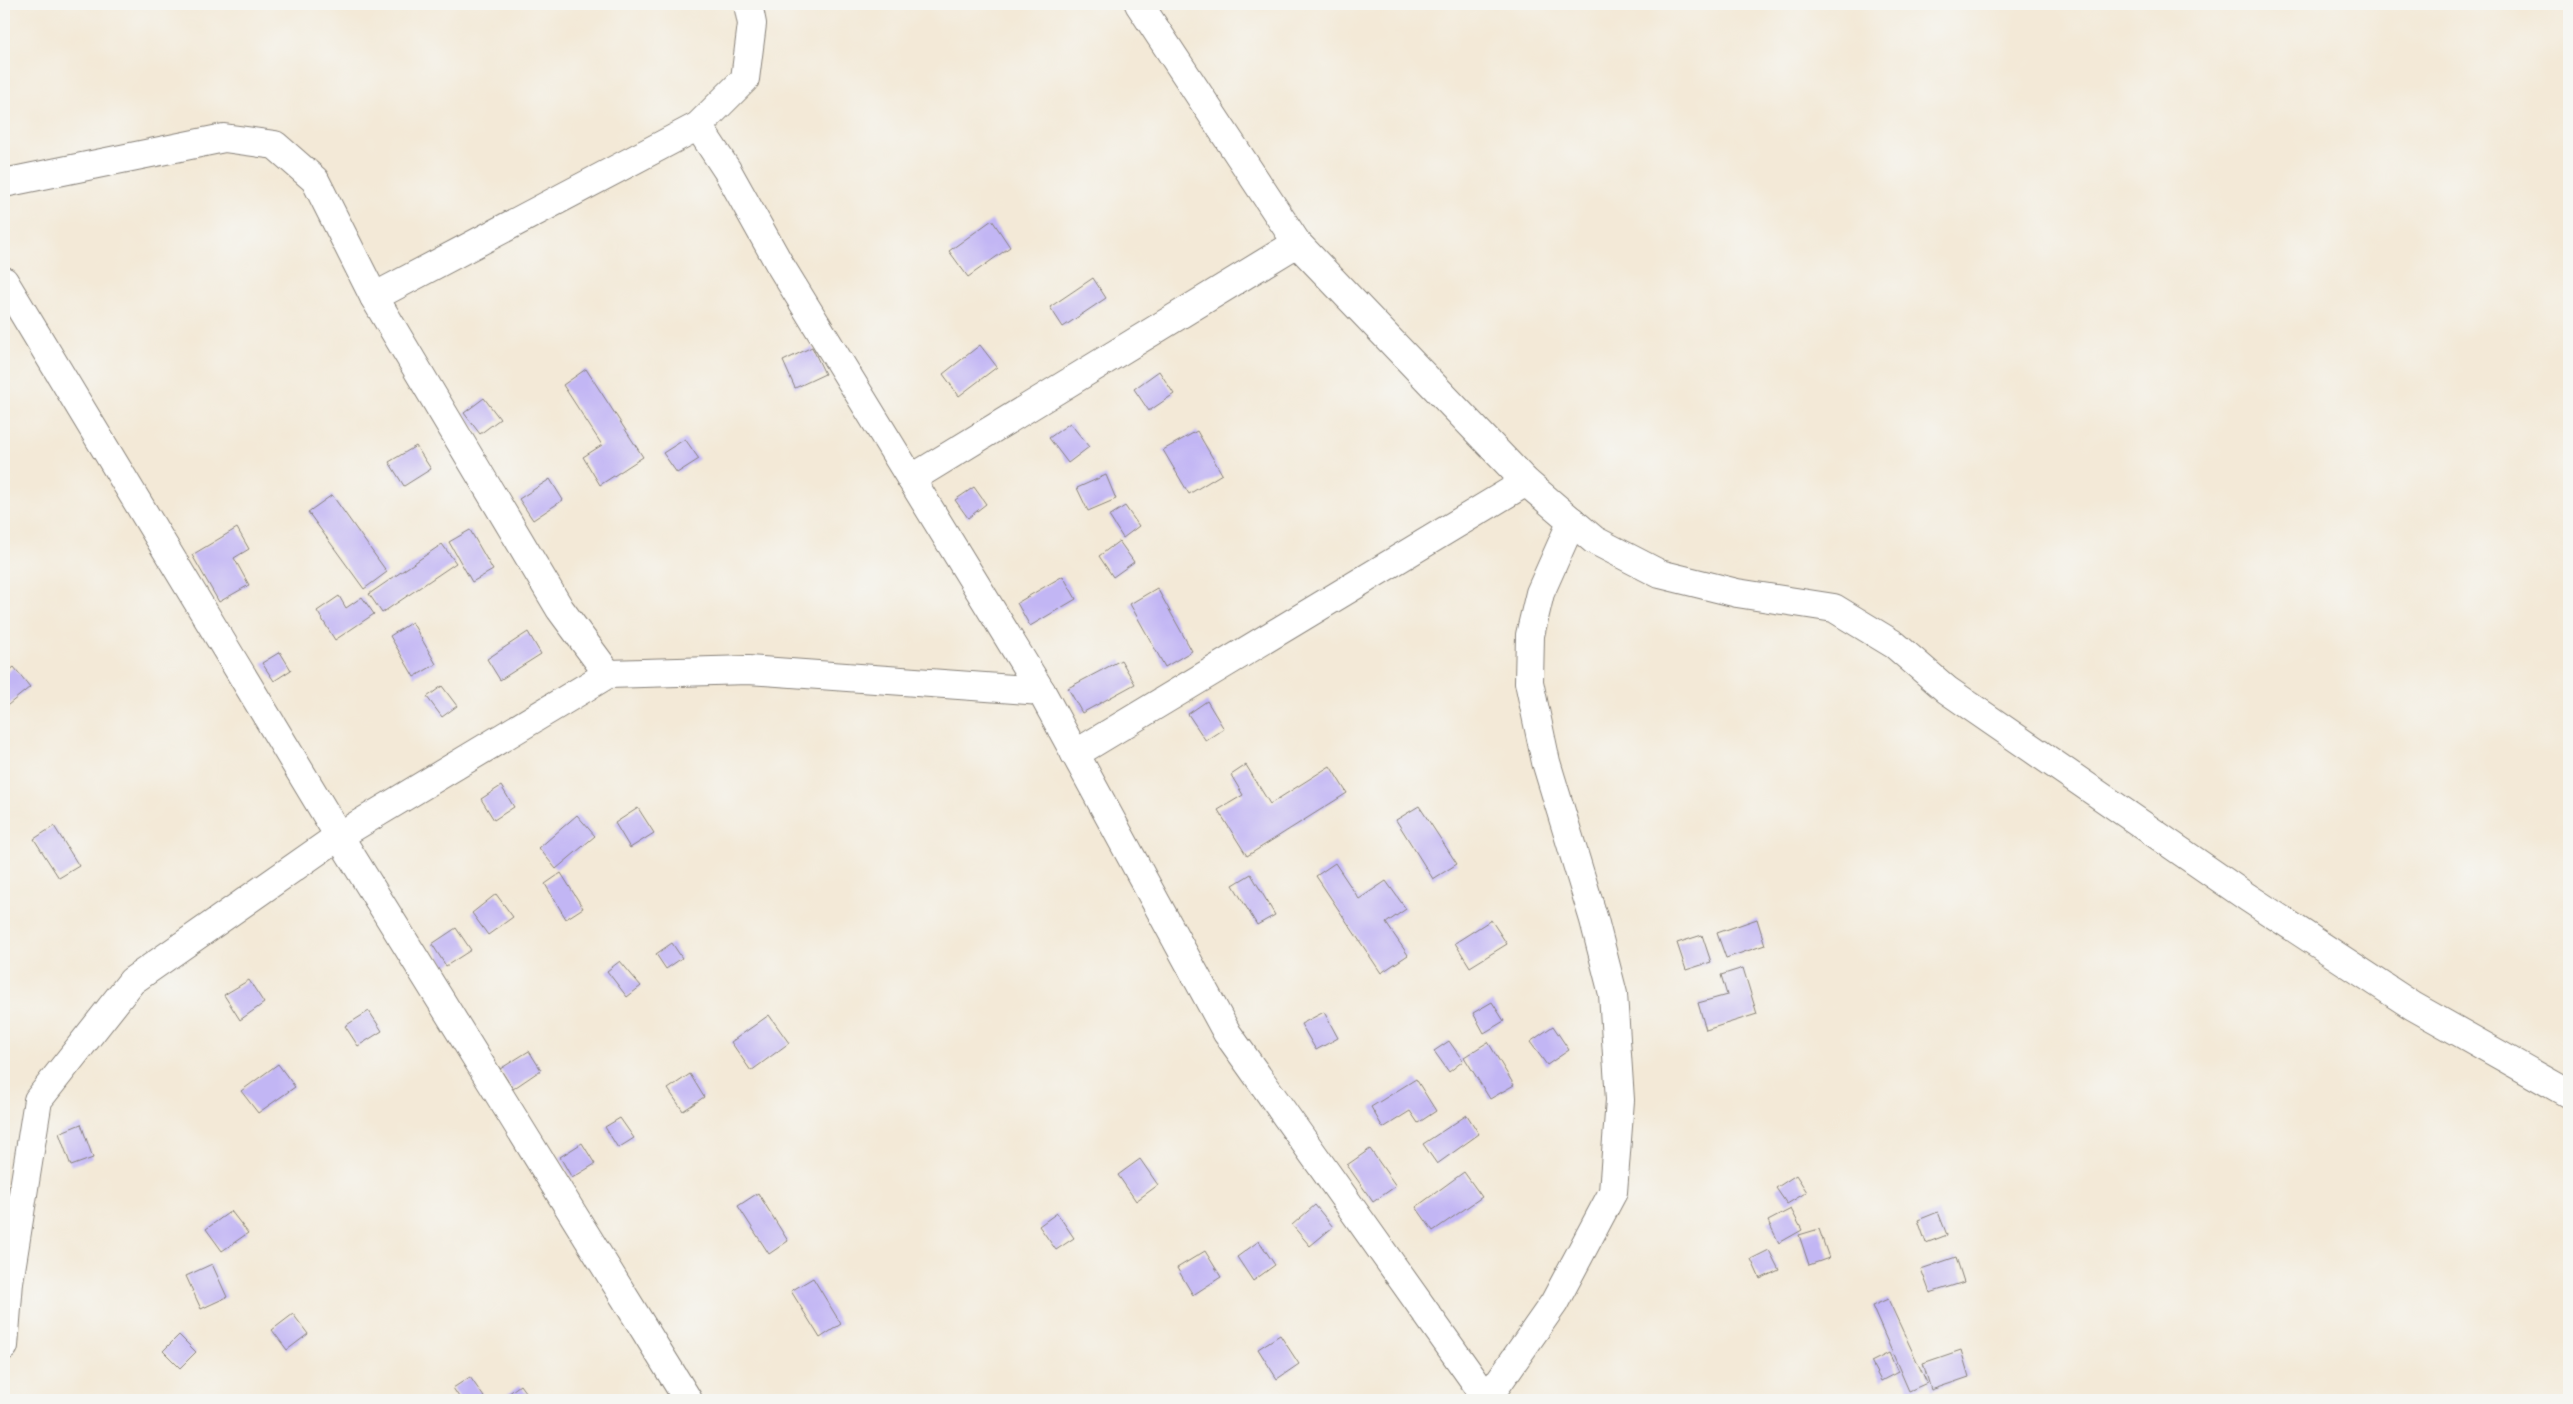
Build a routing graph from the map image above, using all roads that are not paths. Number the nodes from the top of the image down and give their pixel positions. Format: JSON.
{"nodes":[{"id":1,"x":748,"y":4,"type":"edge"},
{"id":2,"x":1139,"y":4,"type":"edge"},
{"id":3,"x":698,"y":126,"type":"junction"},
{"id":4,"x":4,"y":183,"type":"edge"},
{"id":5,"x":1297,"y":242,"type":"junction"},
{"id":6,"x":4,"y":281,"type":"edge"},
{"id":7,"x":374,"y":297,"type":"junction"},
{"id":8,"x":911,"y":479,"type":"junction"},
{"id":9,"x":1526,"y":482,"type":"junction"},
{"id":10,"x":1572,"y":521,"type":"junction"},
{"id":11,"x":608,"y":674,"type":"junction"},
{"id":12,"x":1041,"y":692,"type":"junction"},
{"id":13,"x":1075,"y":754,"type":"junction"},
{"id":14,"x":339,"y":836,"type":"junction"},
{"id":15,"x":2569,"y":1094,"type":"edge"},
{"id":16,"x":4,"y":1346,"type":"edge"},
{"id":17,"x":1488,"y":1399,"type":"edge"},
{"id":18,"x":688,"y":1400,"type":"edge"}],
"edges":[{"from":1,"to":3,"type":"street"},
{"from":2,"to":5,"type":"street"},
{"from":3,"to":7,"type":"street"},
{"from":3,"to":8,"type":"street"},
{"from":4,"to":7,"type":"street"},
{"from":5,"to":8,"type":"street"},
{"from":5,"to":9,"type":"street"},
{"from":6,"to":14,"type":"street"},
{"from":7,"to":11,"type":"street"},
{"from":8,"to":12,"type":"street"},
{"from":9,"to":10,"type":"street"},
{"from":9,"to":13,"type":"street"},
{"from":10,"to":15,"type":"street"},
{"from":10,"to":17,"type":"street"},
{"from":11,"to":12,"type":"street"},
{"from":11,"to":14,"type":"street"},
{"from":12,"to":13,"type":"street"},
{"from":13,"to":17,"type":"street"},
{"from":14,"to":16,"type":"street"},
{"from":14,"to":18,"type":"street"}]}
